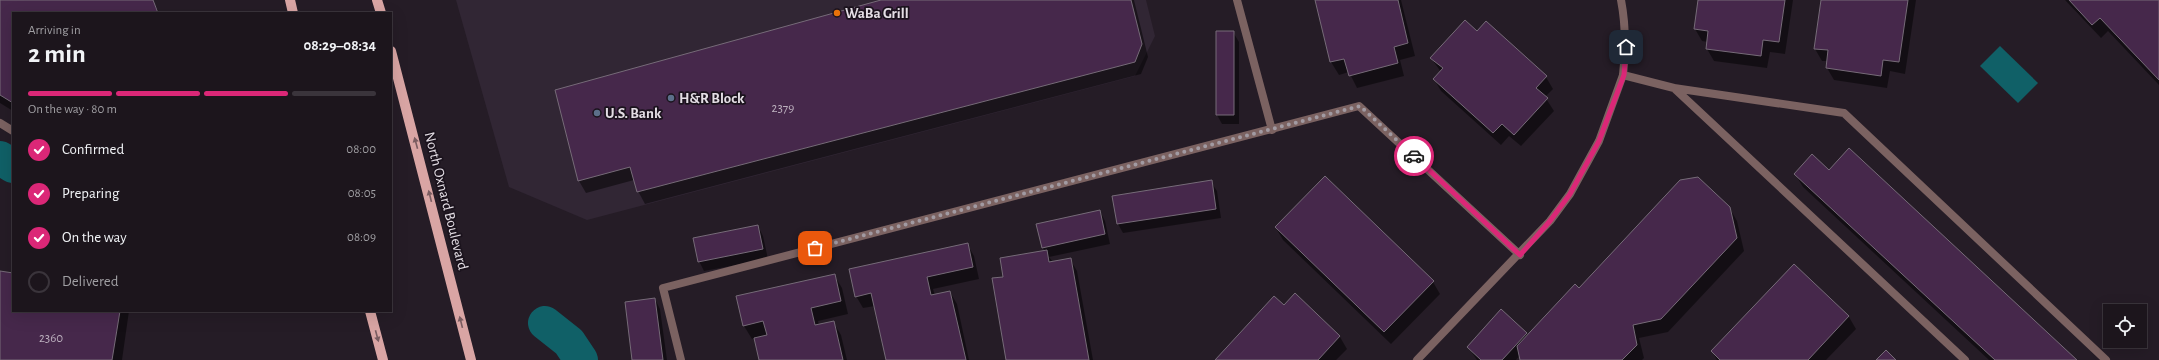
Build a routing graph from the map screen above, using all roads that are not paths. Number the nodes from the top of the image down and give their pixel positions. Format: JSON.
{"nodes":[{"id":1,"x":290,"y":0,"type":"edge"},
{"id":2,"x":377,"y":0,"type":"edge"},
{"id":3,"x":1237,"y":0,"type":"edge"},
{"id":4,"x":1621,"y":0,"type":"edge"},
{"id":5,"x":293,"y":12,"type":"edge"},
{"id":6,"x":381,"y":12,"type":"edge"},
{"id":7,"x":392,"y":55,"type":"edge"},
{"id":8,"x":1624,"y":75,"type":"junction"},
{"id":9,"x":1674,"y":88,"type":"junction"},
{"id":10,"x":0,"y":123,"type":"edge"},
{"id":11,"x":12,"y":130,"type":"edge"},
{"id":12,"x":1272,"y":130,"type":"junction"},
{"id":13,"x":1520,"y":255,"type":"junction"},
{"id":14,"x":370,"y":312,"type":"edge"},
{"id":15,"x":383,"y":360,"type":"edge"},
{"id":16,"x":471,"y":360,"type":"edge"},
{"id":17,"x":681,"y":360,"type":"edge"},
{"id":18,"x":1417,"y":360,"type":"edge"},
{"id":19,"x":1965,"y":360,"type":"edge"},
{"id":20,"x":2106,"y":360,"type":"edge"}],
"edges":[{"from":1,"to":5,"type":"main road"},
{"from":2,"to":6,"type":"main road"},
{"from":3,"to":12,"type":"street"},
{"from":4,"to":8,"type":"street"},
{"from":16,"to":7,"type":"main road","name":"North Oxnard Boulevard","one_way":true},
{"from":8,"to":9,"type":"street"},
{"from":8,"to":13,"type":"street"},
{"from":9,"to":19,"type":"street"},
{"from":9,"to":20,"type":"street"},
{"from":10,"to":11,"type":"street"},
{"from":12,"to":13,"type":"street"},
{"from":12,"to":17,"type":"street"},
{"from":13,"to":18,"type":"street"},
{"from":14,"to":15,"type":"main road","one_way":true}]}
